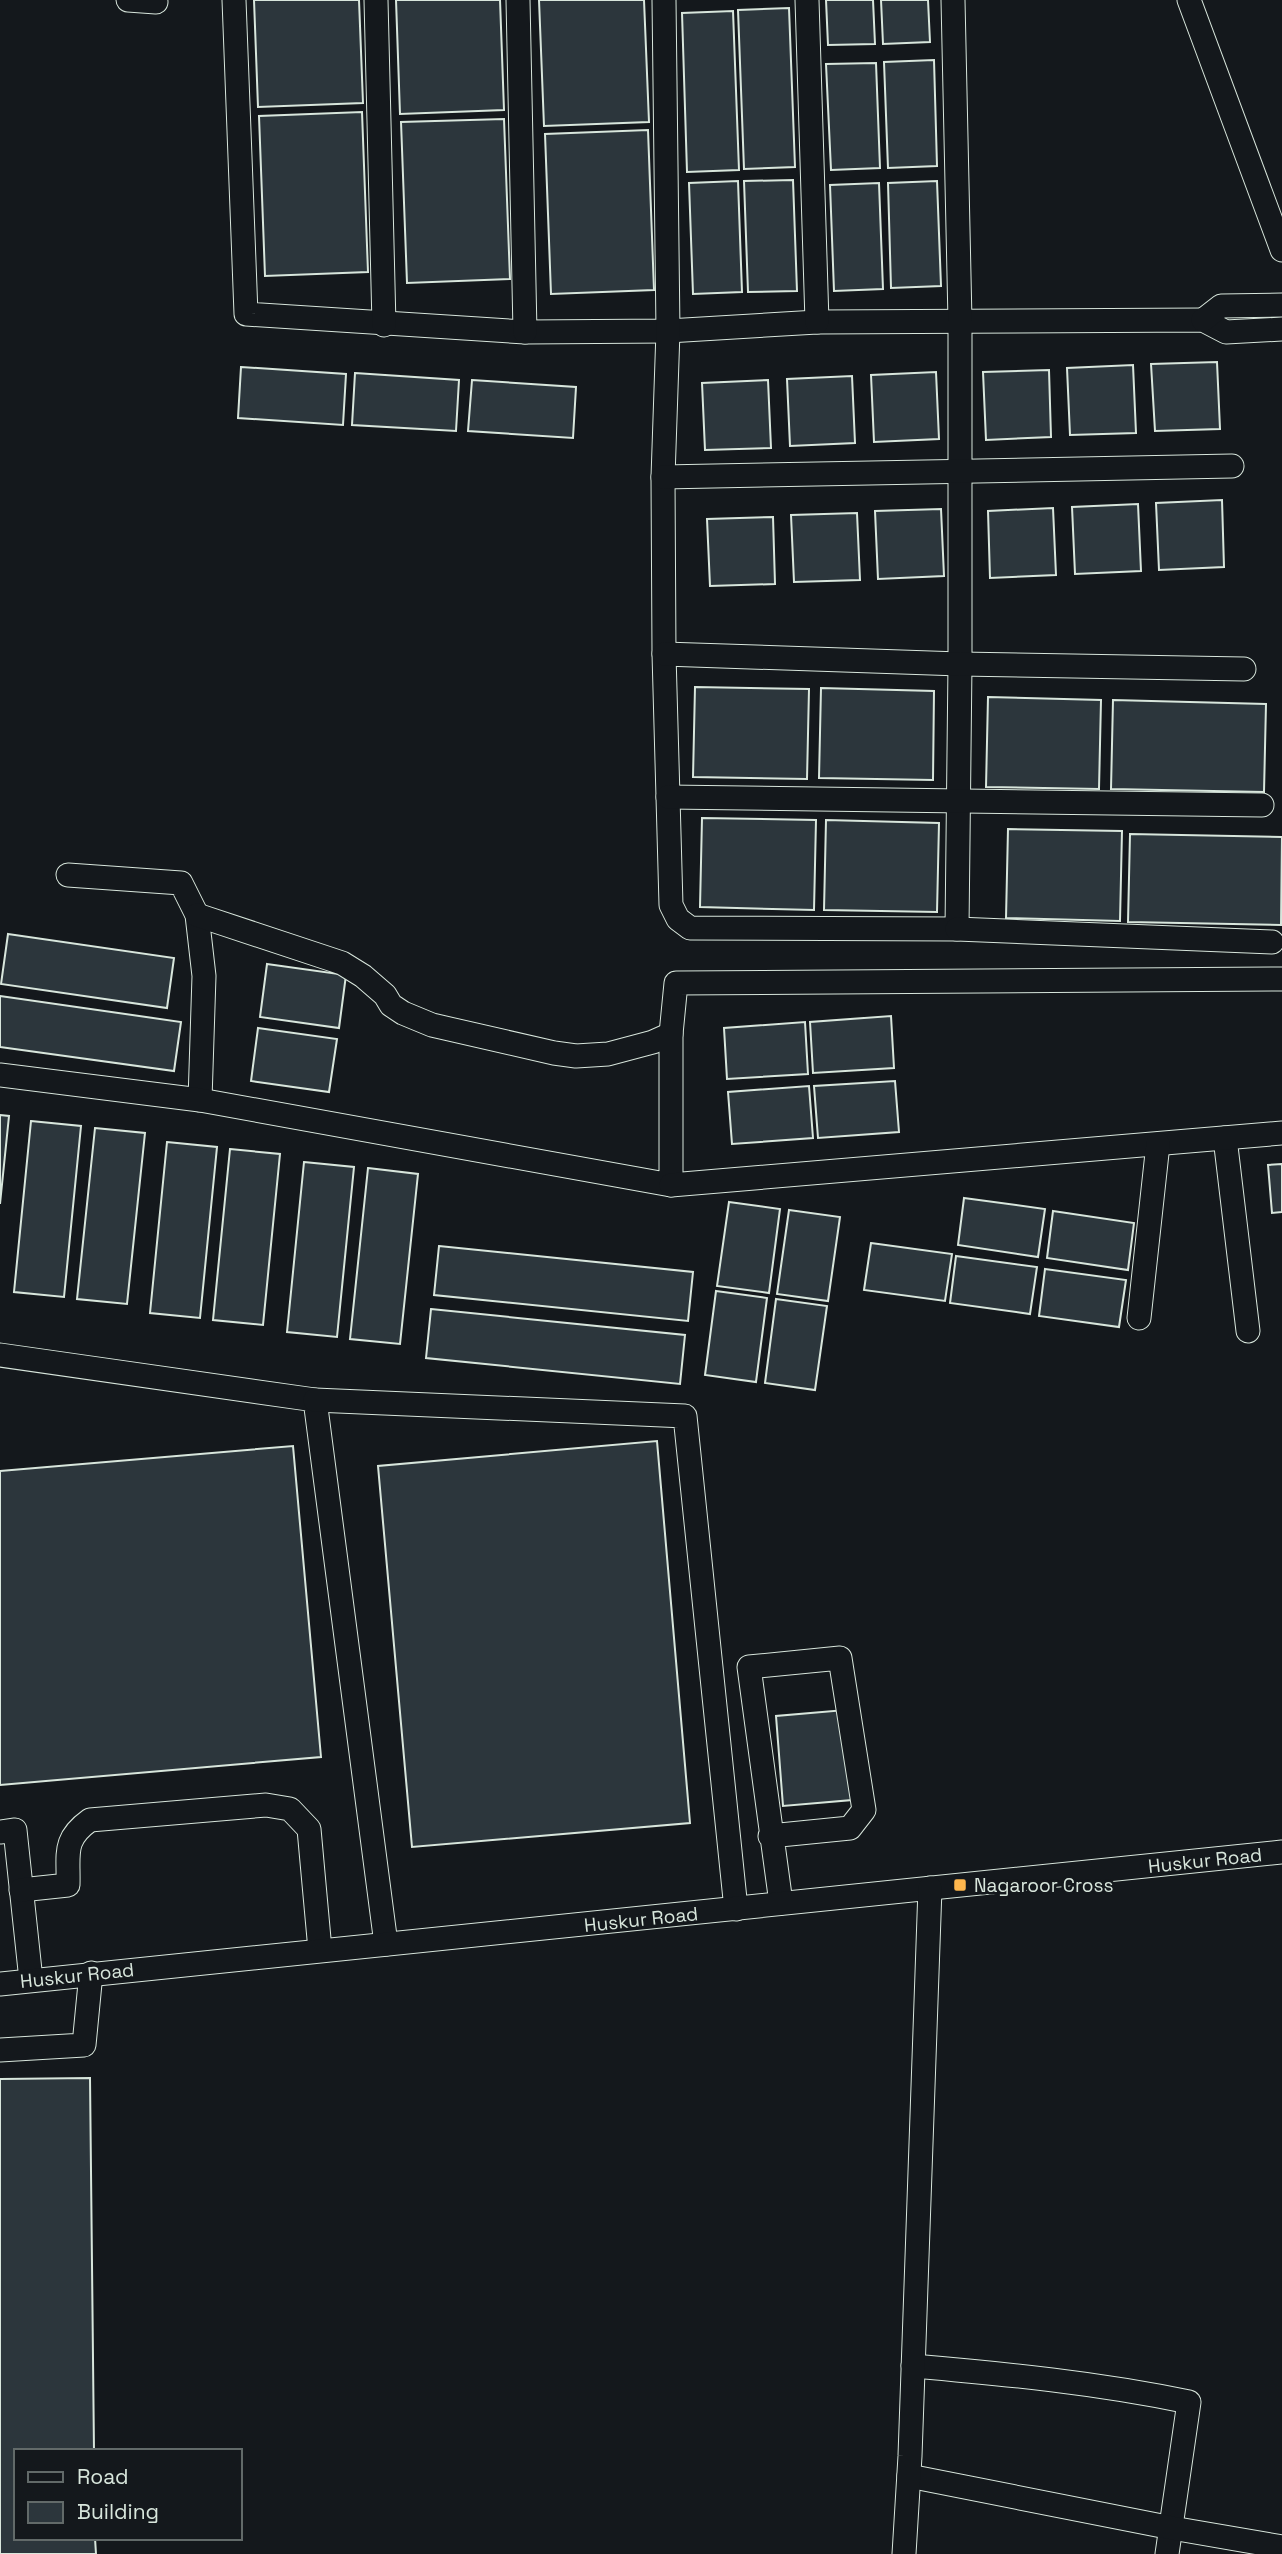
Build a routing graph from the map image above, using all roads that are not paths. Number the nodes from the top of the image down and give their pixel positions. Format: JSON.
{"nodes":[{"id":1,"x":128,"y":0,"type":"edge"},
{"id":2,"x":234,"y":0,"type":"edge"},
{"id":3,"x":376,"y":0,"type":"edge"},
{"id":4,"x":518,"y":0,"type":"edge"},
{"id":5,"x":664,"y":0,"type":"edge"},
{"id":6,"x":807,"y":0,"type":"edge"},
{"id":7,"x":953,"y":0,"type":"edge"},
{"id":8,"x":1189,"y":0,"type":"edge"},
{"id":9,"x":156,"y":2,"type":"dead end"},
{"id":10,"x":1282,"y":250,"type":"edge"},
{"id":11,"x":1282,"y":305,"type":"edge"},
{"id":12,"x":1203,"y":320,"type":"junction"},
{"id":13,"x":817,"y":321,"type":"junction"},
{"id":14,"x":960,"y":321,"type":"junction"},
{"id":15,"x":384,"y":325,"type":"junction"},
{"id":16,"x":1282,"y":329,"type":"edge"},
{"id":17,"x":668,"y":331,"type":"junction"},
{"id":18,"x":525,"y":332,"type":"junction"},
{"id":19,"x":1231,"y":466,"type":"dead end"},
{"id":20,"x":960,"y":470,"type":"junction"},
{"id":21,"x":663,"y":477,"type":"junction"},
{"id":22,"x":664,"y":654,"type":"junction"},
{"id":23,"x":960,"y":664,"type":"junction"},
{"id":24,"x":1244,"y":669,"type":"dead end"},
{"id":25,"x":668,"y":797,"type":"junction"},
{"id":26,"x":957,"y":800,"type":"junction"},
{"id":27,"x":1262,"y":805,"type":"dead end"},
{"id":28,"x":68,"y":875,"type":"dead end"},
{"id":29,"x":197,"y":915,"type":"junction"},
{"id":30,"x":957,"y":929,"type":"junction"},
{"id":31,"x":1272,"y":942,"type":"dead end"},
{"id":32,"x":1282,"y":979,"type":"edge"},
{"id":33,"x":671,"y":1034,"type":"junction"},
{"id":34,"x":0,"y":1075,"type":"edge"},
{"id":35,"x":200,"y":1100,"type":"junction"},
{"id":36,"x":1282,"y":1133,"type":"edge"},
{"id":37,"x":1225,"y":1138,"type":"junction"},
{"id":38,"x":1158,"y":1144,"type":"junction"},
{"id":39,"x":671,"y":1185,"type":"junction"},
{"id":40,"x":1139,"y":1318,"type":"dead end"},
{"id":41,"x":1248,"y":1331,"type":"dead end"},
{"id":42,"x":0,"y":1355,"type":"edge"},
{"id":43,"x":314,"y":1400,"type":"junction"},
{"id":44,"x":0,"y":1832,"type":"edge"},
{"id":45,"x":770,"y":1836,"type":"junction"},
{"id":46,"x":1282,"y":1852,"type":"edge"},
{"id":47,"x":930,"y":1888,"type":"junction"},
{"id":48,"x":21,"y":1891,"type":"junction"},
{"id":49,"x":781,"y":1903,"type":"junction"},
{"id":50,"x":736,"y":1909,"type":"junction"},
{"id":51,"x":386,"y":1944,"type":"junction"},
{"id":52,"x":320,"y":1950,"type":"junction"},
{"id":53,"x":91,"y":1973,"type":"junction"},
{"id":54,"x":31,"y":1980,"type":"junction"},
{"id":55,"x":0,"y":1984,"type":"edge"},
{"id":56,"x":0,"y":2050,"type":"edge"},
{"id":57,"x":913,"y":2366,"type":"junction"},
{"id":58,"x":909,"y":2476,"type":"junction"},
{"id":59,"x":1171,"y":2528,"type":"junction"},
{"id":60,"x":1282,"y":2547,"type":"edge"},
{"id":61,"x":904,"y":2554,"type":"edge"},
{"id":62,"x":1167,"y":2554,"type":"edge"}],
"edges":[{"from":1,"to":9,"type":"street"},
{"from":2,"to":15,"type":"street"},
{"from":3,"to":15,"type":"street"},
{"from":4,"to":18,"type":"street"},
{"from":5,"to":17,"type":"street"},
{"from":6,"to":13,"type":"street"},
{"from":7,"to":14,"type":"street"},
{"from":8,"to":10,"type":"street"},
{"from":11,"to":12,"type":"street"},
{"from":12,"to":14,"type":"street"},
{"from":12,"to":16,"type":"street"},
{"from":13,"to":14,"type":"street"},
{"from":13,"to":17,"type":"street"},
{"from":14,"to":20,"type":"street"},
{"from":15,"to":18,"type":"street"},
{"from":17,"to":18,"type":"street"},
{"from":17,"to":21,"type":"street"},
{"from":19,"to":20,"type":"street"},
{"from":20,"to":21,"type":"street"},
{"from":20,"to":23,"type":"street"},
{"from":21,"to":22,"type":"street"},
{"from":22,"to":23,"type":"street"},
{"from":22,"to":25,"type":"street"},
{"from":23,"to":24,"type":"street"},
{"from":23,"to":26,"type":"street"},
{"from":25,"to":26,"type":"street"},
{"from":25,"to":30,"type":"street"},
{"from":26,"to":27,"type":"street"},
{"from":26,"to":30,"type":"street"},
{"from":28,"to":29,"type":"street"},
{"from":29,"to":33,"type":"street"},
{"from":29,"to":35,"type":"street"},
{"from":30,"to":31,"type":"street"},
{"from":32,"to":33,"type":"street"},
{"from":33,"to":39,"type":"street"},
{"from":34,"to":35,"type":"street"},
{"from":35,"to":39,"type":"street"},
{"from":36,"to":37,"type":"street"},
{"from":37,"to":38,"type":"street"},
{"from":37,"to":41,"type":"street"},
{"from":38,"to":39,"type":"street"},
{"from":38,"to":40,"type":"street"},
{"from":42,"to":43,"type":"street"},
{"from":43,"to":50,"type":"street"},
{"from":43,"to":51,"type":"street"},
{"from":44,"to":48,"type":"street"},
{"from":45,"to":45,"type":"street"},
{"from":45,"to":49,"type":"street"},
{"from":46,"to":47,"type":"street","name":"Huskur Road"},
{"from":47,"to":49,"type":"street","name":"Huskur Road"},
{"from":47,"to":57,"type":"street"},
{"from":48,"to":52,"type":"street"},
{"from":48,"to":54,"type":"street"},
{"from":49,"to":50,"type":"street","name":"Huskur Road"},
{"from":50,"to":51,"type":"street","name":"Huskur Road"},
{"from":51,"to":52,"type":"street","name":"Huskur Road"},
{"from":52,"to":53,"type":"street","name":"Huskur Road"},
{"from":53,"to":54,"type":"street","name":"Huskur Road"},
{"from":53,"to":56,"type":"street"},
{"from":54,"to":55,"type":"street","name":"Huskur Road"},
{"from":57,"to":58,"type":"street"},
{"from":57,"to":59,"type":"street"},
{"from":58,"to":59,"type":"street"},
{"from":58,"to":61,"type":"street"},
{"from":59,"to":60,"type":"street"},
{"from":59,"to":62,"type":"street"}]}
